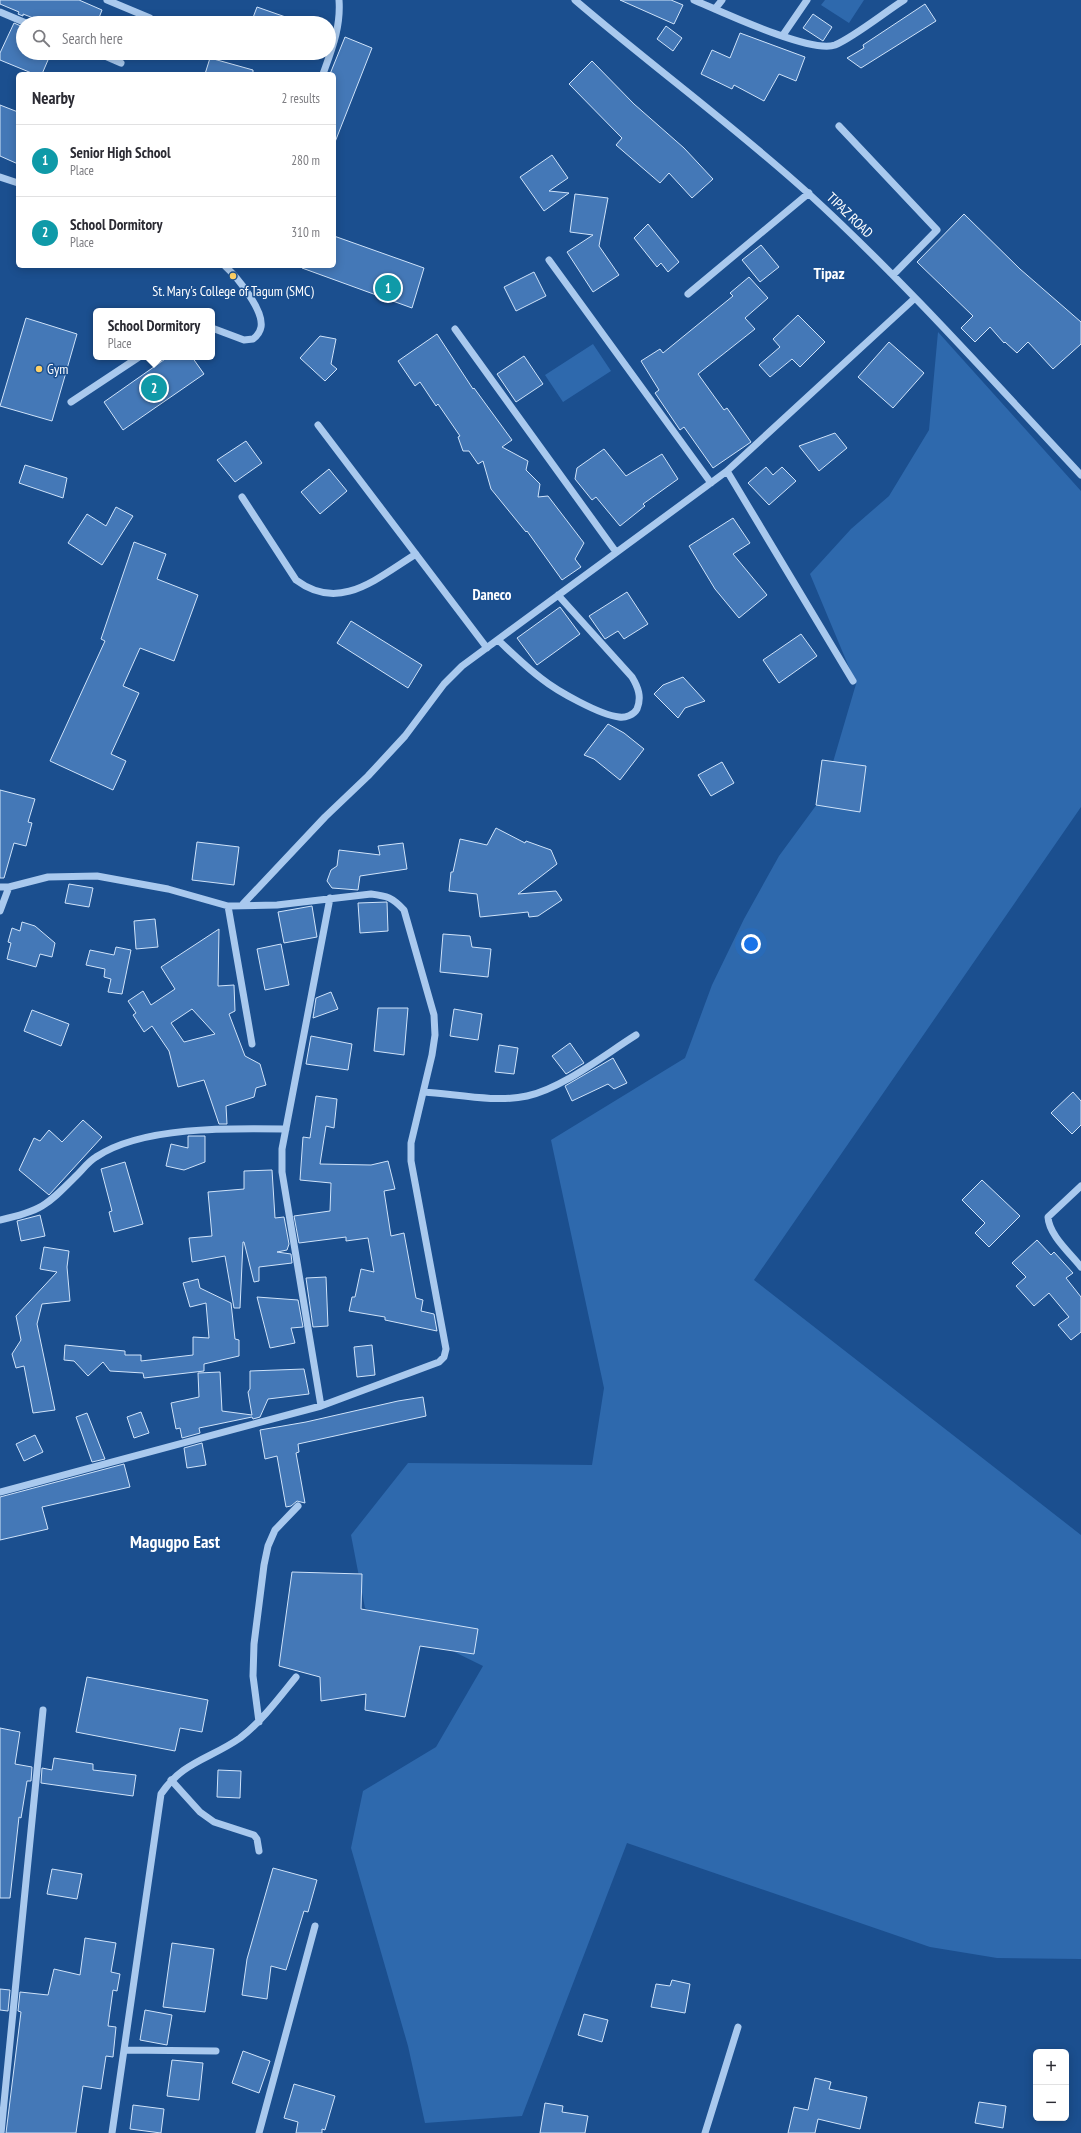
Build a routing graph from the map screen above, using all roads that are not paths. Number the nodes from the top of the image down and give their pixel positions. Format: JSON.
{"nodes":[{"id":1,"x":107,"y":0,"type":"edge"},
{"id":2,"x":339,"y":0,"type":"edge"},
{"id":3,"x":694,"y":0,"type":"edge"},
{"id":4,"x":722,"y":0,"type":"edge"},
{"id":5,"x":807,"y":0,"type":"edge"},
{"id":6,"x":904,"y":0,"type":"edge"},
{"id":7,"x":579,"y":1,"type":"edge"},
{"id":8,"x":715,"y":9,"type":"junction"},
{"id":9,"x":0,"y":12,"type":"edge"},
{"id":10,"x":145,"y":16,"type":"edge"},
{"id":11,"x":16,"y":19,"type":"edge"},
{"id":12,"x":782,"y":35,"type":"junction"},
{"id":13,"x":336,"y":38,"type":"edge"},
{"id":14,"x":114,"y":60,"type":"edge"},
{"id":15,"x":328,"y":60,"type":"edge"},
{"id":16,"x":121,"y":63,"type":"dead end"},
{"id":17,"x":324,"y":72,"type":"edge"},
{"id":18,"x":839,"y":126,"type":"dead end"},
{"id":19,"x":0,"y":177,"type":"edge"},
{"id":20,"x":16,"y":182,"type":"edge"},
{"id":21,"x":809,"y":194,"type":"junction"},
{"id":22,"x":550,"y":260,"type":"dead end"},
{"id":23,"x":227,"y":268,"type":"edge"},
{"id":24,"x":893,"y":275,"type":"junction"},
{"id":25,"x":688,"y":294,"type":"dead end"},
{"id":26,"x":915,"y":298,"type":"junction"},
{"id":27,"x":215,"y":329,"type":"edge"},
{"id":28,"x":455,"y":329,"type":"dead end"},
{"id":29,"x":134,"y":360,"type":"edge"},
{"id":30,"x":71,"y":402,"type":"dead end"},
{"id":31,"x":318,"y":425,"type":"dead end"},
{"id":32,"x":727,"y":471,"type":"junction"},
{"id":33,"x":1081,"y":475,"type":"edge"},
{"id":34,"x":711,"y":483,"type":"junction"},
{"id":35,"x":242,"y":496,"type":"dead end"},
{"id":36,"x":616,"y":552,"type":"junction"},
{"id":37,"x":416,"y":554,"type":"junction"},
{"id":38,"x":558,"y":595,"type":"junction"},
{"id":39,"x":498,"y":640,"type":"junction"},
{"id":40,"x":487,"y":648,"type":"junction"},
{"id":41,"x":853,"y":681,"type":"dead end"},
{"id":42,"x":0,"y":887,"type":"edge"},
{"id":43,"x":9,"y":887,"type":"junction"},
{"id":44,"x":330,"y":898,"type":"junction"},
{"id":45,"x":243,"y":904,"type":"junction"},
{"id":46,"x":228,"y":906,"type":"junction"},
{"id":47,"x":0,"y":911,"type":"edge"},
{"id":48,"x":636,"y":1035,"type":"dead end"},
{"id":49,"x":252,"y":1044,"type":"dead end"},
{"id":50,"x":424,"y":1092,"type":"junction"},
{"id":51,"x":286,"y":1129,"type":"junction"},
{"id":52,"x":1081,"y":1186,"type":"edge"},
{"id":53,"x":0,"y":1220,"type":"edge"},
{"id":54,"x":1081,"y":1267,"type":"edge"},
{"id":55,"x":321,"y":1406,"type":"junction"},
{"id":56,"x":0,"y":1492,"type":"edge"},
{"id":57,"x":298,"y":1506,"type":"dead end"},
{"id":58,"x":296,"y":1677,"type":"dead end"},
{"id":59,"x":43,"y":1710,"type":"dead end"},
{"id":60,"x":259,"y":1722,"type":"junction"},
{"id":61,"x":171,"y":1780,"type":"junction"},
{"id":62,"x":258,"y":1851,"type":"dead end"},
{"id":63,"x":315,"y":1926,"type":"dead end"},
{"id":64,"x":738,"y":2027,"type":"dead end"},
{"id":65,"x":124,"y":2050,"type":"junction"},
{"id":66,"x":216,"y":2051,"type":"dead end"},
{"id":67,"x":1,"y":2133,"type":"edge"},
{"id":68,"x":112,"y":2133,"type":"edge"},
{"id":69,"x":259,"y":2133,"type":"edge"},
{"id":70,"x":705,"y":2133,"type":"edge"}],
"edges":[{"from":1,"to":10,"type":"street"},
{"from":2,"to":13,"type":"street"},
{"from":3,"to":8,"type":"street"},
{"from":4,"to":8,"type":"street"},
{"from":5,"to":12,"type":"street"},
{"from":6,"to":12,"type":"street"},
{"from":7,"to":21,"type":"street","name":"TIPAZ ROAD"},
{"from":8,"to":12,"type":"street"},
{"from":9,"to":11,"type":"street"},
{"from":14,"to":16,"type":"street"},
{"from":15,"to":17,"type":"street"},
{"from":18,"to":24,"type":"street"},
{"from":19,"to":20,"type":"street"},
{"from":21,"to":24,"type":"street","name":"TIPAZ ROAD"},
{"from":21,"to":25,"type":"street"},
{"from":22,"to":34,"type":"street"},
{"from":23,"to":27,"type":"street"},
{"from":24,"to":26,"type":"street","name":"TIPAZ ROAD"},
{"from":26,"to":32,"type":"street"},
{"from":26,"to":33,"type":"street","name":"TIPAZ ROAD"},
{"from":28,"to":36,"type":"street"},
{"from":29,"to":30,"type":"street"},
{"from":31,"to":37,"type":"street"},
{"from":32,"to":34,"type":"street"},
{"from":32,"to":41,"type":"street"},
{"from":34,"to":36,"type":"street"},
{"from":35,"to":37,"type":"street"},
{"from":36,"to":38,"type":"street"},
{"from":37,"to":40,"type":"street"},
{"from":38,"to":39,"type":"street"},
{"from":38,"to":39,"type":"street"},
{"from":39,"to":40,"type":"street"},
{"from":40,"to":45,"type":"street"},
{"from":42,"to":43,"type":"street"},
{"from":43,"to":46,"type":"street"},
{"from":43,"to":47,"type":"street"},
{"from":44,"to":45,"type":"street"},
{"from":44,"to":50,"type":"street"},
{"from":44,"to":51,"type":"street"},
{"from":45,"to":46,"type":"street"},
{"from":46,"to":49,"type":"street"},
{"from":48,"to":50,"type":"street"},
{"from":50,"to":55,"type":"street"},
{"from":51,"to":53,"type":"street"},
{"from":51,"to":55,"type":"street"},
{"from":52,"to":54,"type":"street"},
{"from":55,"to":56,"type":"street"},
{"from":57,"to":60,"type":"street"},
{"from":58,"to":60,"type":"street"},
{"from":59,"to":67,"type":"street"},
{"from":60,"to":61,"type":"street"},
{"from":61,"to":62,"type":"street"},
{"from":61,"to":65,"type":"street"},
{"from":63,"to":69,"type":"street"},
{"from":64,"to":70,"type":"street"},
{"from":65,"to":66,"type":"street"},
{"from":65,"to":68,"type":"street"}]}
